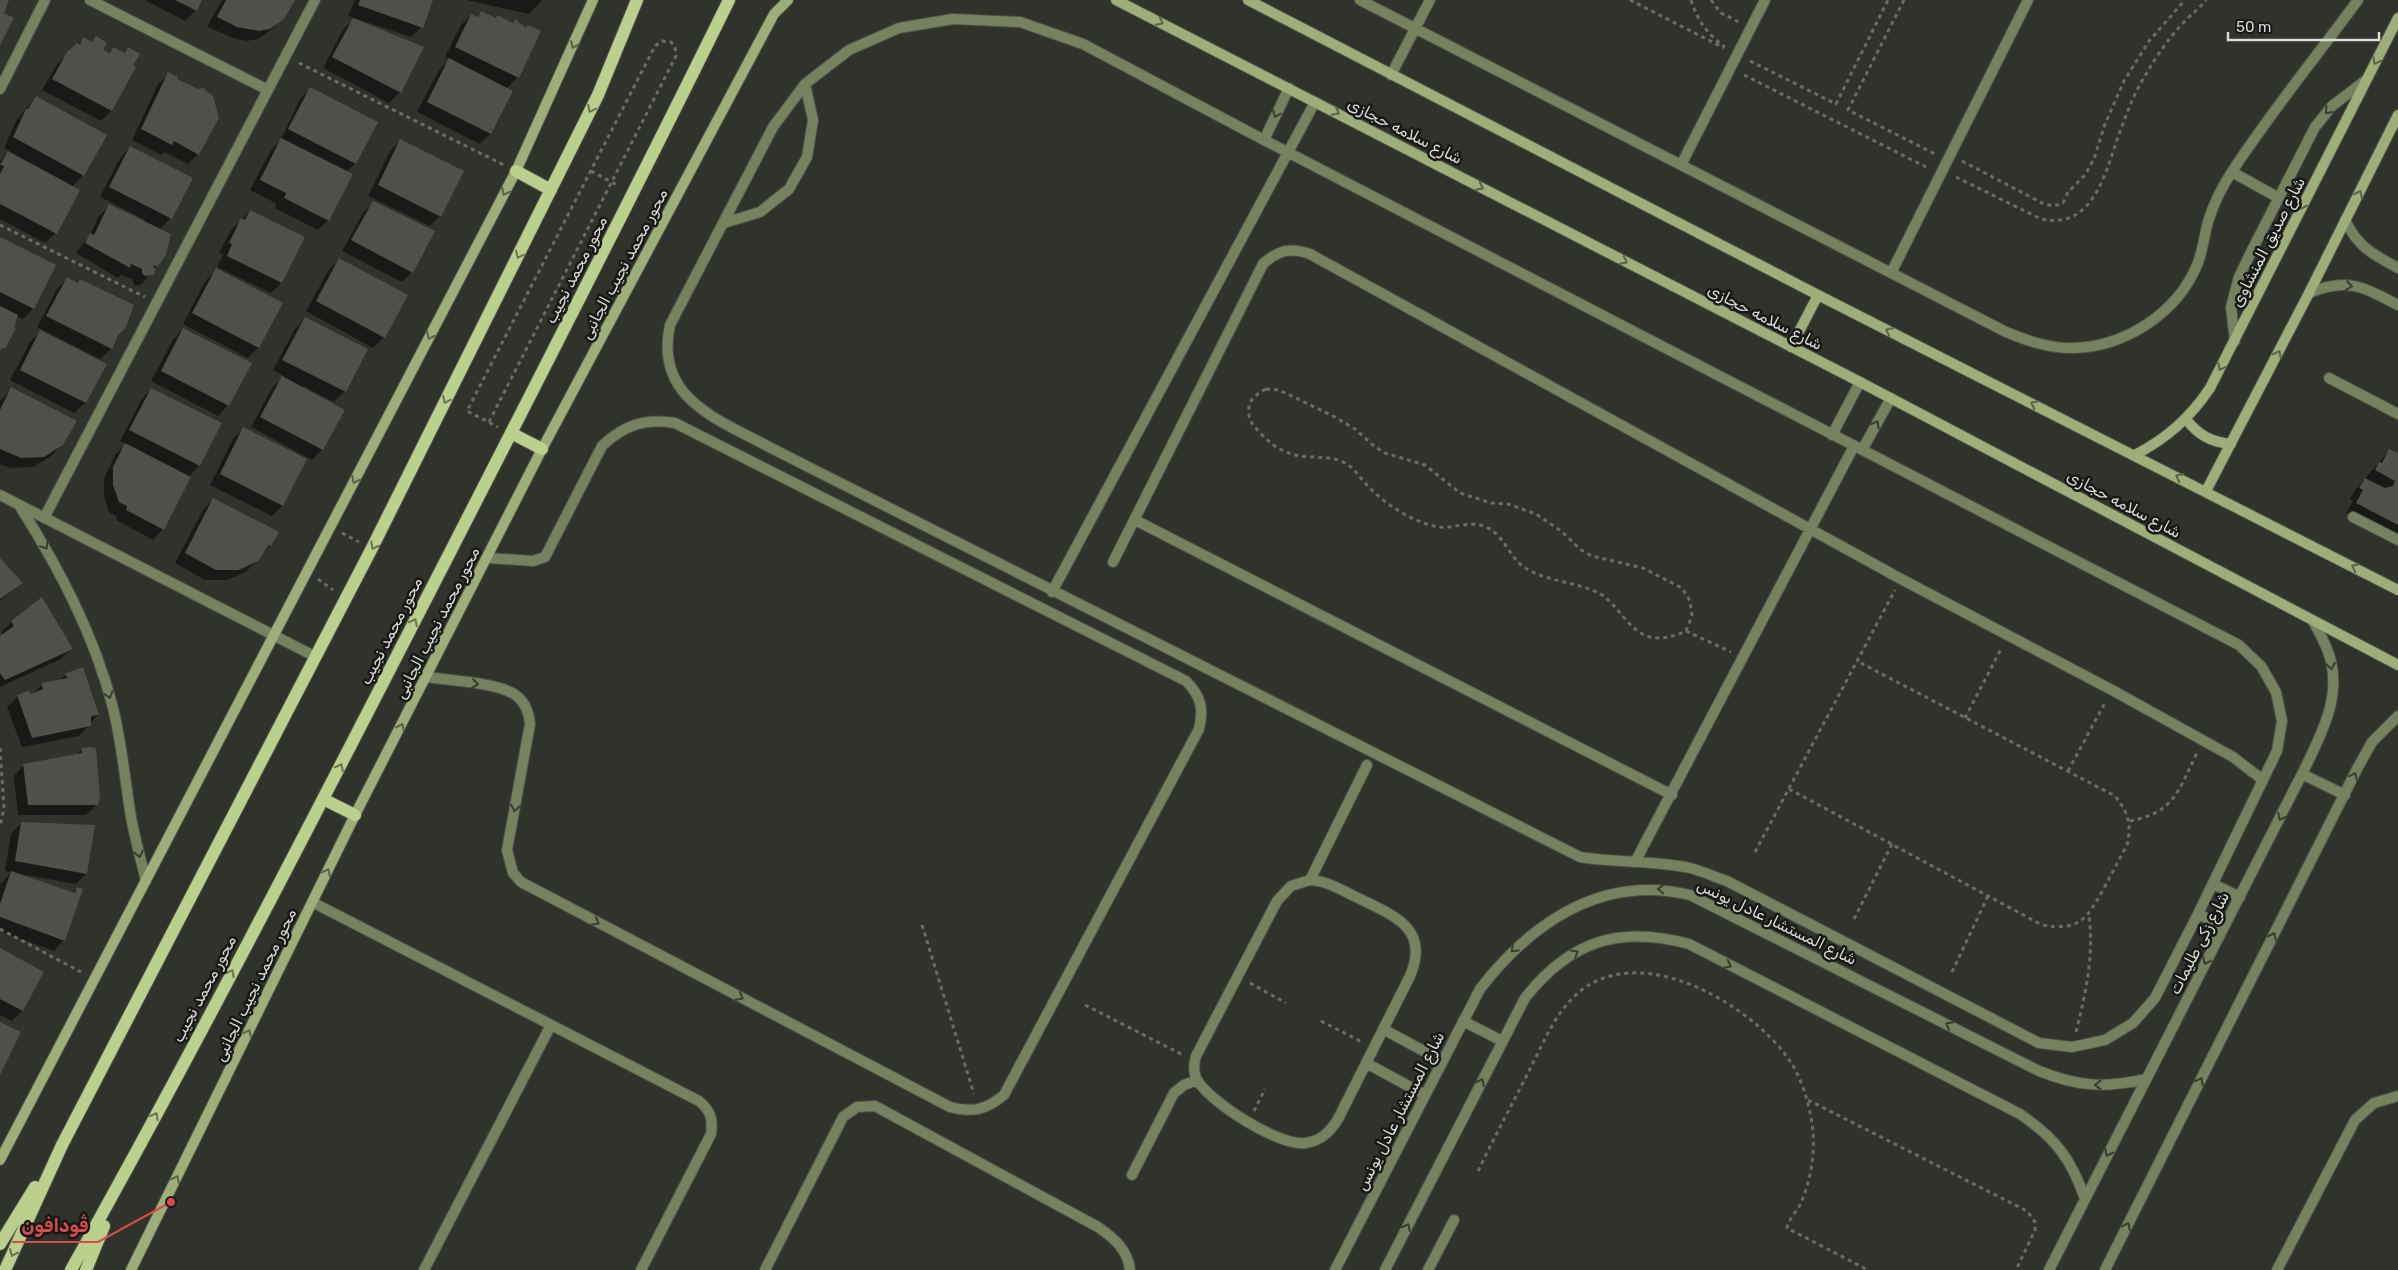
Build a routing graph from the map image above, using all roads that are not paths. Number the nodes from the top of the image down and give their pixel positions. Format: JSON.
{"nodes":[{"id":1,"x":45,"y":0,"type":"edge"},
{"id":2,"x":90,"y":0,"type":"edge"},
{"id":3,"x":315,"y":0,"type":"edge"},
{"id":4,"x":592,"y":0,"type":"edge"},
{"id":5,"x":638,"y":0,"type":"edge"},
{"id":6,"x":729,"y":0,"type":"edge"},
{"id":7,"x":788,"y":0,"type":"edge"},
{"id":8,"x":1116,"y":0,"type":"edge"},
{"id":9,"x":1248,"y":0,"type":"edge"},
{"id":10,"x":1360,"y":0,"type":"edge"},
{"id":11,"x":1430,"y":0,"type":"edge"},
{"id":12,"x":1765,"y":0,"type":"edge"},
{"id":13,"x":2028,"y":0,"type":"edge"},
{"id":14,"x":2358,"y":0,"type":"edge"},
{"id":15,"x":2398,"y":18,"type":"edge"},
{"id":16,"x":1415,"y":28,"type":"junction"},
{"id":17,"x":1391,"y":75,"type":"junction"},
{"id":18,"x":2366,"y":80,"type":"junction"},
{"id":19,"x":805,"y":84,"type":"junction"},
{"id":20,"x":1289,"y":88,"type":"junction"},
{"id":21,"x":0,"y":89,"type":"edge"},
{"id":22,"x":268,"y":90,"type":"junction"},
{"id":23,"x":1315,"y":102,"type":"junction"},
{"id":24,"x":2398,"y":115,"type":"edge"},
{"id":25,"x":1264,"y":140,"type":"junction"},
{"id":26,"x":1288,"y":153,"type":"junction"},
{"id":27,"x":1681,"y":165,"type":"junction"},
{"id":28,"x":516,"y":171,"type":"junction"},
{"id":29,"x":2232,"y":172,"type":"junction"},
{"id":30,"x":551,"y":190,"type":"junction"},
{"id":31,"x":2279,"y":198,"type":"junction"},
{"id":32,"x":2345,"y":220,"type":"junction"},
{"id":33,"x":724,"y":222,"type":"junction"},
{"id":34,"x":2398,"y":268,"type":"edge"},
{"id":35,"x":1891,"y":273,"type":"junction"},
{"id":36,"x":2309,"y":294,"type":"junction"},
{"id":37,"x":1818,"y":295,"type":"junction"},
{"id":38,"x":2398,"y":305,"type":"edge"},
{"id":39,"x":2235,"y":341,"type":"junction"},
{"id":40,"x":1791,"y":347,"type":"junction"},
{"id":41,"x":2329,"y":378,"type":"dead end"},
{"id":42,"x":1860,"y":382,"type":"junction"},
{"id":43,"x":1890,"y":398,"type":"junction"},
{"id":44,"x":2398,"y":414,"type":"edge"},
{"id":45,"x":2186,"y":419,"type":"junction"},
{"id":46,"x":511,"y":433,"type":"junction"},
{"id":47,"x":1832,"y":435,"type":"junction"},
{"id":48,"x":2231,"y":444,"type":"junction"},
{"id":49,"x":1858,"y":448,"type":"junction"},
{"id":50,"x":542,"y":449,"type":"junction"},
{"id":51,"x":2136,"y":455,"type":"junction"},
{"id":52,"x":2206,"y":491,"type":"junction"},
{"id":53,"x":0,"y":495,"type":"edge"},
{"id":54,"x":18,"y":505,"type":"junction"},
{"id":55,"x":2353,"y":517,"type":"dead end"},
{"id":56,"x":44,"y":518,"type":"junction"},
{"id":57,"x":1135,"y":520,"type":"junction"},
{"id":58,"x":1811,"y":528,"type":"junction"},
{"id":59,"x":2398,"y":540,"type":"edge"},
{"id":60,"x":488,"y":558,"type":"junction"},
{"id":61,"x":1113,"y":562,"type":"dead end"},
{"id":62,"x":2398,"y":590,"type":"edge"},
{"id":63,"x":1052,"y":592,"type":"junction"},
{"id":64,"x":2313,"y":621,"type":"junction"},
{"id":65,"x":274,"y":635,"type":"junction"},
{"id":66,"x":316,"y":657,"type":"junction"},
{"id":67,"x":2398,"y":665,"type":"edge"},
{"id":68,"x":426,"y":677,"type":"junction"},
{"id":69,"x":2398,"y":716,"type":"edge"},
{"id":70,"x":1366,"y":766,"type":"dead end"},
{"id":71,"x":2302,"y":774,"type":"junction"},
{"id":72,"x":2263,"y":780,"type":"junction"},
{"id":73,"x":1672,"y":795,"type":"junction"},
{"id":74,"x":2345,"y":795,"type":"junction"},
{"id":75,"x":323,"y":799,"type":"junction"},
{"id":76,"x":355,"y":815,"type":"junction"},
{"id":77,"x":1635,"y":862,"type":"junction"},
{"id":78,"x":1310,"y":880,"type":"junction"},
{"id":79,"x":146,"y":881,"type":"junction"},
{"id":80,"x":2213,"y":884,"type":"junction"},
{"id":81,"x":2240,"y":897,"type":"junction"},
{"id":82,"x":312,"y":902,"type":"junction"},
{"id":83,"x":2198,"y":914,"type":"junction"},
{"id":84,"x":2224,"y":927,"type":"junction"},
{"id":85,"x":1463,"y":1021,"type":"junction"},
{"id":86,"x":552,"y":1025,"type":"junction"},
{"id":87,"x":1383,"y":1029,"type":"junction"},
{"id":88,"x":1502,"y":1041,"type":"junction"},
{"id":89,"x":1442,"y":1061,"type":"junction"},
{"id":90,"x":1366,"y":1064,"type":"junction"},
{"id":91,"x":2146,"y":1079,"type":"junction"},
{"id":92,"x":1197,"y":1080,"type":"junction"},
{"id":93,"x":1425,"y":1095,"type":"junction"},
{"id":94,"x":2398,"y":1096,"type":"edge"},
{"id":95,"x":62,"y":1145,"type":"junction"},
{"id":96,"x":0,"y":1160,"type":"edge"},
{"id":97,"x":124,"y":1175,"type":"junction"},
{"id":98,"x":1132,"y":1175,"type":"dead end"},
{"id":99,"x":2085,"y":1199,"type":"junction"},
{"id":100,"x":1454,"y":1220,"type":"dead end"},
{"id":101,"x":0,"y":1244,"type":"edge"},
{"id":102,"x":6,"y":1270,"type":"edge"},
{"id":103,"x":71,"y":1270,"type":"edge"},
{"id":104,"x":86,"y":1270,"type":"edge"},
{"id":105,"x":131,"y":1270,"type":"edge"},
{"id":106,"x":424,"y":1270,"type":"edge"},
{"id":107,"x":641,"y":1270,"type":"edge"},
{"id":108,"x":765,"y":1270,"type":"edge"},
{"id":109,"x":1130,"y":1270,"type":"edge"},
{"id":110,"x":1335,"y":1270,"type":"edge"},
{"id":111,"x":1385,"y":1270,"type":"edge"},
{"id":112,"x":1428,"y":1270,"type":"edge"},
{"id":113,"x":2049,"y":1270,"type":"edge"},
{"id":114,"x":2105,"y":1270,"type":"edge"},
{"id":115,"x":2277,"y":1270,"type":"edge"}],
"edges":[{"from":1,"to":21,"type":"street"},
{"from":2,"to":22,"type":"street"},
{"from":3,"to":22,"type":"street"},
{"from":4,"to":28,"type":"street","one_way":true},
{"from":5,"to":30,"type":"main road","one_way":true},
{"from":6,"to":46,"type":"main road","name":"محور محمد نجيب"},
{"from":7,"to":50,"type":"street","name":"محور محمد نجيب الجانبى"},
{"from":8,"to":20,"type":"street","name":"شارع سلامه حجازى","one_way":true},
{"from":9,"to":17,"type":"street"},
{"from":10,"to":16,"type":"street"},
{"from":11,"to":16,"type":"street"},
{"from":12,"to":27,"type":"street"},
{"from":13,"to":35,"type":"street"},
{"from":14,"to":29,"type":"street"},
{"from":15,"to":18,"type":"street","name":"شارع صديق المنشاوى","one_way":true},
{"from":16,"to":17,"type":"street"},
{"from":16,"to":27,"type":"street"},
{"from":17,"to":37,"type":"street"},
{"from":18,"to":31,"type":"street","one_way":true},
{"from":18,"to":39,"type":"street","name":"شارع صديق المنشاوى","one_way":true},
{"from":19,"to":25,"type":"street"},
{"from":19,"to":33,"type":"street"},
{"from":19,"to":33,"type":"street"},
{"from":20,"to":23,"type":"street","name":"شارع سلامه حجازى"},
{"from":20,"to":25,"type":"street","one_way":true},
{"from":22,"to":56,"type":"street"},
{"from":23,"to":26,"type":"street"},
{"from":23,"to":40,"type":"street","name":"شارع سلامه حجازى","one_way":true},
{"from":32,"to":24,"type":"street","one_way":true},
{"from":25,"to":26,"type":"street"},
{"from":26,"to":47,"type":"street"},
{"from":26,"to":63,"type":"street"},
{"from":27,"to":35,"type":"street"},
{"from":28,"to":30,"type":"main road"},
{"from":28,"to":65,"type":"street","one_way":true},
{"from":29,"to":31,"type":"street"},
{"from":29,"to":35,"type":"street"},
{"from":30,"to":66,"type":"main road","one_way":true},
{"from":31,"to":39,"type":"street"},
{"from":32,"to":34,"type":"street"},
{"from":32,"to":36,"type":"street"},
{"from":33,"to":63,"type":"street"},
{"from":36,"to":38,"type":"street","one_way":true},
{"from":48,"to":36,"type":"street","one_way":true},
{"from":37,"to":40,"type":"street"},
{"from":51,"to":37,"type":"street","one_way":true},
{"from":39,"to":45,"type":"street","name":"شارع صديق المنشاوى","one_way":true},
{"from":40,"to":42,"type":"street","name":"شارع سلامه حجازى"},
{"from":41,"to":44,"type":"street"},
{"from":42,"to":43,"type":"street","name":"شارع سلامه حجازى"},
{"from":42,"to":47,"type":"street"},
{"from":49,"to":43,"type":"street","one_way":true},
{"from":43,"to":64,"type":"street","name":"شارع سلامه حجازى"},
{"from":45,"to":48,"type":"street"},
{"from":45,"to":51,"type":"street","name":"شارع صديق المنشاوى"},
{"from":46,"to":50,"type":"main road"},
{"from":75,"to":46,"type":"main road","name":"محور محمد نجيب","one_way":true},
{"from":47,"to":49,"type":"street"},
{"from":48,"to":52,"type":"street"},
{"from":49,"to":58,"type":"street"},
{"from":49,"to":72,"type":"street"},
{"from":50,"to":60,"type":"street","name":"محور محمد نجيب الجانبى"},
{"from":52,"to":51,"type":"street","one_way":true},
{"from":62,"to":52,"type":"street","one_way":true},
{"from":53,"to":54,"type":"street"},
{"from":54,"to":56,"type":"street"},
{"from":54,"to":79,"type":"street","one_way":true},
{"from":55,"to":59,"type":"street"},
{"from":56,"to":65,"type":"street"},
{"from":57,"to":58,"type":"street"},
{"from":57,"to":61,"type":"street"},
{"from":57,"to":73,"type":"street"},
{"from":58,"to":72,"type":"street"},
{"from":58,"to":73,"type":"street"},
{"from":60,"to":68,"type":"street","name":"محور محمد نجيب الجانبى"},
{"from":68,"to":60,"type":"street","one_way":true},
{"from":63,"to":77,"type":"street"},
{"from":64,"to":67,"type":"street","name":"شارع سلامه حجازى"},
{"from":64,"to":71,"type":"street","name":"شارع زكى طليمات","one_way":true},
{"from":65,"to":66,"type":"street"},
{"from":65,"to":79,"type":"street"},
{"from":66,"to":95,"type":"main road"},
{"from":76,"to":68,"type":"street","name":"محور محمد نجيب الجانبى","one_way":true},
{"from":74,"to":69,"type":"street","one_way":true},
{"from":70,"to":78,"type":"street"},
{"from":71,"to":74,"type":"street"},
{"from":71,"to":81,"type":"street","name":"شارع زكى طليمات","one_way":true},
{"from":72,"to":80,"type":"street"},
{"from":73,"to":77,"type":"street"},
{"from":114,"to":74,"type":"street","one_way":true},
{"from":75,"to":76,"type":"main road"},
{"from":97,"to":75,"type":"main road","name":"محور محمد نجيب","one_way":true},
{"from":82,"to":76,"type":"street","name":"محور محمد نجيب الجانبى","one_way":true},
{"from":77,"to":83,"type":"street"},
{"from":78,"to":87,"type":"street"},
{"from":78,"to":92,"type":"street"},
{"from":79,"to":96,"type":"street"},
{"from":80,"to":81,"type":"street"},
{"from":80,"to":83,"type":"street"},
{"from":81,"to":84,"type":"street","name":"شارع زكى طليمات"},
{"from":82,"to":86,"type":"street"},
{"from":105,"to":82,"type":"street","name":"محور محمد نجيب الجانبى","one_way":true},
{"from":83,"to":84,"type":"street"},
{"from":84,"to":91,"type":"street","name":"شارع زكى طليمات","one_way":true},
{"from":85,"to":88,"type":"street"},
{"from":85,"to":89,"type":"street","name":"شارع المستشار عادل يونس"},
{"from":91,"to":85,"type":"street","name":"شارع المستشار عادل يونس","one_way":true},
{"from":86,"to":106,"type":"street"},
{"from":86,"to":107,"type":"street"},
{"from":87,"to":89,"type":"street"},
{"from":87,"to":90,"type":"street"},
{"from":88,"to":99,"type":"street","one_way":true},
{"from":111,"to":88,"type":"street","one_way":true},
{"from":89,"to":93,"type":"street","name":"شارع المستشار عادل يونس"},
{"from":90,"to":92,"type":"street"},
{"from":90,"to":93,"type":"street"},
{"from":91,"to":99,"type":"street","name":"شارع زكى طليمات","one_way":true},
{"from":92,"to":98,"type":"street"},
{"from":93,"to":110,"type":"street","name":"شارع المستشار عادل يونس"},
{"from":94,"to":115,"type":"street"},
{"from":95,"to":101,"type":"main road"},
{"from":95,"to":102,"type":"main road","one_way":true},
{"from":97,"to":103,"type":"main road","name":"محور محمد نجيب"},
{"from":97,"to":104,"type":"main road"},
{"from":99,"to":113,"type":"street","name":"شارع زكى طليمات"},
{"from":100,"to":112,"type":"street"},
{"from":108,"to":109,"type":"street"}]}
